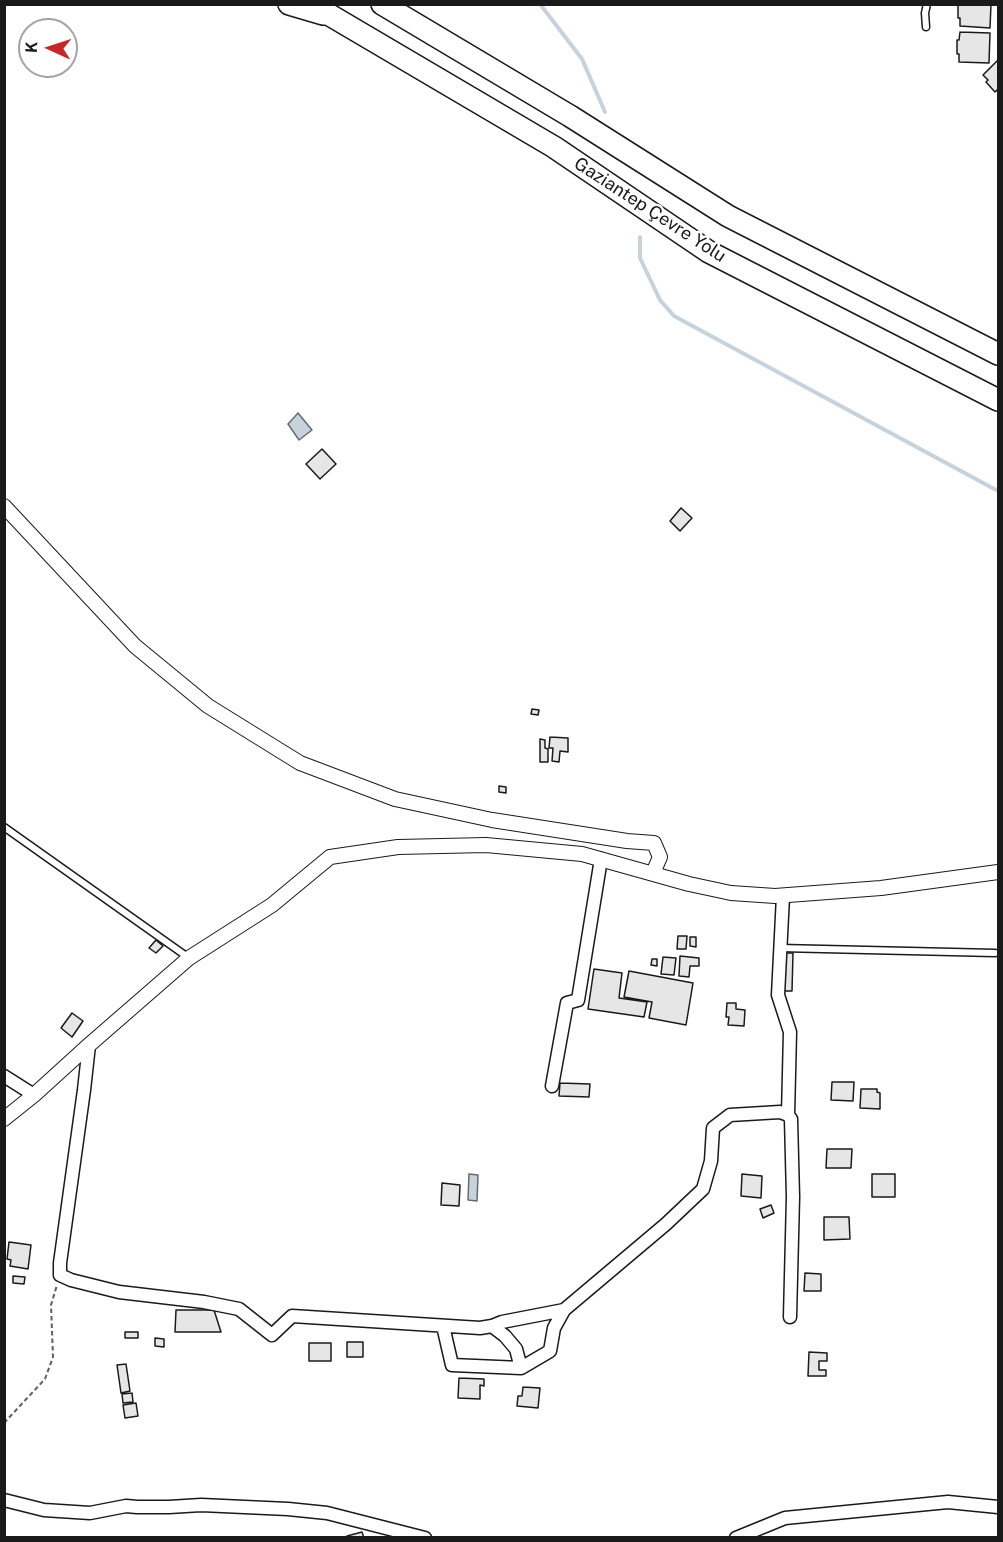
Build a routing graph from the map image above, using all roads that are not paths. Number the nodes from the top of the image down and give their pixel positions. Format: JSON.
{"nodes":[{"id":1,"x":289,"y":4,"type":"edge"},
{"id":2,"x":311,"y":4,"type":"edge"},
{"id":3,"x":382,"y":4,"type":"edge"},
{"id":4,"x":927,"y":4,"type":"edge"},
{"id":5,"x":330,"y":16,"type":"junction"},
{"id":6,"x":926,"y":27,"type":"dead end"},
{"id":7,"x":999,"y":354,"type":"edge"},
{"id":8,"x":999,"y":400,"type":"edge"},
{"id":9,"x":4,"y":506,"type":"edge"},
{"id":10,"x":4,"y":827,"type":"edge"},
{"id":11,"x":601,"y":859,"type":"junction"},
{"id":12,"x":999,"y":872,"type":"edge"},
{"id":13,"x":653,"y":873,"type":"junction"},
{"id":14,"x":783,"y":896,"type":"junction"},
{"id":15,"x":780,"y":948,"type":"junction"},
{"id":16,"x":995,"y":953,"type":"dead end"},
{"id":17,"x":189,"y":958,"type":"junction"},
{"id":18,"x":89,"y":1045,"type":"junction"},
{"id":19,"x":4,"y":1076,"type":"edge"},
{"id":20,"x":552,"y":1086,"type":"dead end"},
{"id":21,"x":34,"y":1095,"type":"junction"},
{"id":22,"x":788,"y":1115,"type":"junction"},
{"id":23,"x":4,"y":1119,"type":"edge"},
{"id":24,"x":564,"y":1310,"type":"junction"},
{"id":25,"x":790,"y":1317,"type":"dead end"},
{"id":26,"x":443,"y":1326,"type":"junction"},
{"id":27,"x":492,"y":1326,"type":"junction"},
{"id":28,"x":521,"y":1368,"type":"junction"},
{"id":29,"x":4,"y":1500,"type":"edge"},
{"id":30,"x":999,"y":1507,"type":"edge"},
{"id":31,"x":425,"y":1538,"type":"edge"},
{"id":32,"x":736,"y":1538,"type":"edge"}],
"edges":[{"from":1,"to":5,"type":"highway"},
{"from":2,"to":5,"type":"highway","name":"Gaziantep Çevre Yolu"},
{"from":3,"to":7,"type":"highway","name":"Gaziantep Çevre Yolu"},
{"from":4,"to":6,"type":"lane"},
{"from":5,"to":8,"type":"highway","name":"Gaziantep Çevre Yolu"},
{"from":9,"to":13,"type":"street"},
{"from":10,"to":17,"type":"lane"},
{"from":11,"to":13,"type":"street"},
{"from":11,"to":17,"type":"street"},
{"from":11,"to":20,"type":"street"},
{"from":12,"to":14,"type":"street"},
{"from":13,"to":14,"type":"street"},
{"from":14,"to":15,"type":"street"},
{"from":15,"to":16,"type":"lane"},
{"from":15,"to":22,"type":"street"},
{"from":17,"to":18,"type":"street"},
{"from":18,"to":21,"type":"street"},
{"from":18,"to":26,"type":"street"},
{"from":19,"to":21,"type":"street"},
{"from":21,"to":23,"type":"street"},
{"from":22,"to":24,"type":"street"},
{"from":22,"to":25,"type":"street"},
{"from":24,"to":27,"type":"street"},
{"from":24,"to":28,"type":"street"},
{"from":26,"to":27,"type":"street"},
{"from":26,"to":28,"type":"street"},
{"from":27,"to":28,"type":"street"},
{"from":29,"to":31,"type":"street"},
{"from":30,"to":32,"type":"street"}]}
